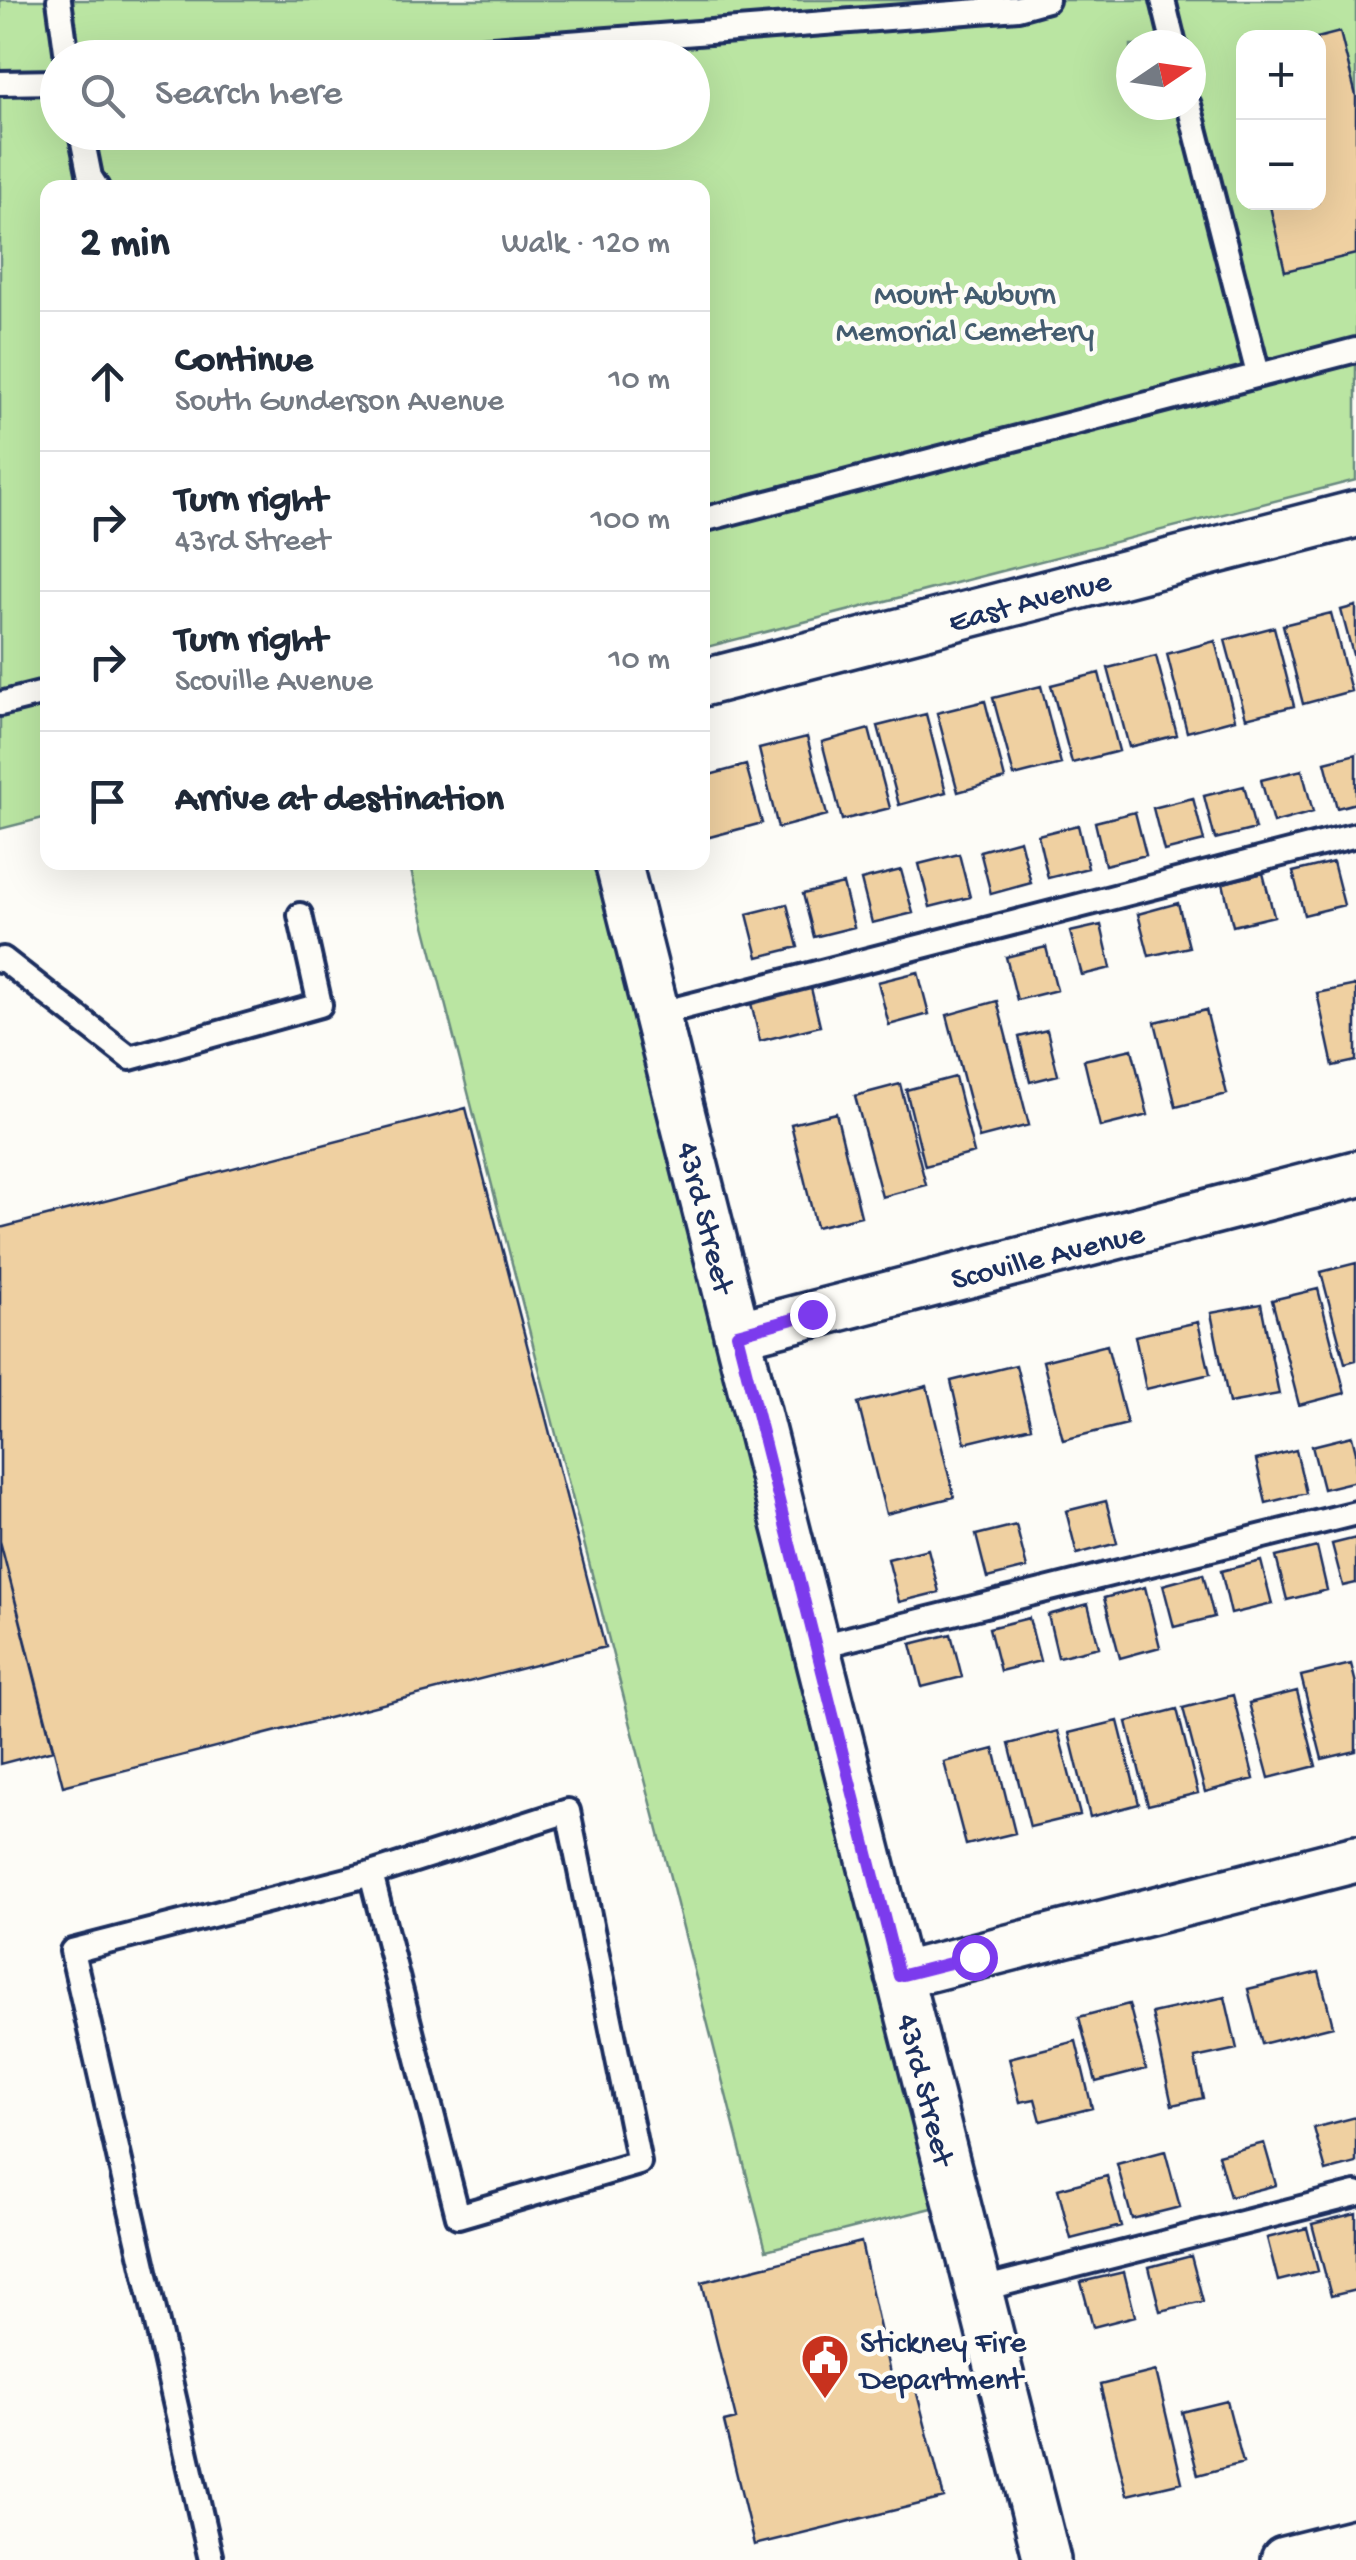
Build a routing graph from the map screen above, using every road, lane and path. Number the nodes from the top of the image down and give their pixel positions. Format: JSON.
{"nodes":[{"id":1,"x":59,"y":0,"type":"edge"},
{"id":2,"x":1047,"y":0,"type":"edge"},
{"id":3,"x":1162,"y":0,"type":"edge"},
{"id":4,"x":1170,"y":30,"type":"edge"},
{"id":5,"x":65,"y":40,"type":"edge"},
{"id":6,"x":607,"y":40,"type":"edge"},
{"id":7,"x":40,"y":82,"type":"edge"},
{"id":8,"x":0,"y":83,"type":"edge"},
{"id":9,"x":1193,"y":120,"type":"edge"},
{"id":10,"x":85,"y":150,"type":"edge"},
{"id":11,"x":92,"y":180,"type":"edge"},
{"id":12,"x":1356,"y":350,"type":"edge"},
{"id":13,"x":1258,"y":374,"type":"junction"},
{"id":14,"x":1356,"y":514,"type":"edge"},
{"id":15,"x":710,"y":518,"type":"edge"},
{"id":16,"x":710,"y":682,"type":"edge"},
{"id":17,"x":40,"y":694,"type":"edge"},
{"id":18,"x":0,"y":704,"type":"edge"},
{"id":19,"x":1356,"y":834,"type":"edge"},
{"id":20,"x":620,"y":870,"type":"edge"},
{"id":21,"x":300,"y":915,"type":"dead end"},
{"id":22,"x":0,"y":960,"type":"edge"},
{"id":23,"x":657,"y":1014,"type":"junction"},
{"id":24,"x":1356,"y":1174,"type":"edge"},
{"id":25,"x":737,"y":1334,"type":"junction"},
{"id":26,"x":1356,"y":1513,"type":"edge"},
{"id":27,"x":816,"y":1647,"type":"junction"},
{"id":28,"x":1356,"y":1859,"type":"edge"},
{"id":29,"x":371,"y":1874,"type":"junction"},
{"id":30,"x":899,"y":1976,"type":"junction"},
{"id":31,"x":1356,"y":2194,"type":"edge"},
{"id":32,"x":978,"y":2290,"type":"junction"},
{"id":33,"x":1356,"y":2542,"type":"edge"},
{"id":34,"x":211,"y":2560,"type":"edge"},
{"id":35,"x":1047,"y":2560,"type":"edge"},
{"id":36,"x":1284,"y":2560,"type":"edge"}],
"edges":[{"from":1,"to":5,"type":"lane"},
{"from":2,"to":6,"type":"lane"},
{"from":3,"to":4,"type":"lane"},
{"from":7,"to":8,"type":"lane"},
{"from":9,"to":13,"type":"lane"},
{"from":10,"to":11,"type":"lane"},
{"from":12,"to":13,"type":"lane"},
{"from":13,"to":15,"type":"lane"},
{"from":14,"to":16,"type":"street","name":"East Avenue"},
{"from":17,"to":18,"type":"lane"},
{"from":19,"to":23,"type":"lane"},
{"from":20,"to":23,"type":"street","name":"43rd Street"},
{"from":21,"to":22,"type":"lane"},
{"from":23,"to":25,"type":"street","name":"43rd Street"},
{"from":24,"to":25,"type":"street","name":"Scoville Avenue"},
{"from":25,"to":27,"type":"street","name":"43rd Street"},
{"from":26,"to":27,"type":"lane"},
{"from":27,"to":30,"type":"street","name":"43rd Street"},
{"from":28,"to":30,"type":"street"},
{"from":29,"to":29,"type":"lane"},
{"from":29,"to":34,"type":"lane"},
{"from":30,"to":32,"type":"street","name":"43rd Street"},
{"from":31,"to":32,"type":"lane"},
{"from":32,"to":35,"type":"street","name":"43rd Street"},
{"from":33,"to":36,"type":"street"}]}
